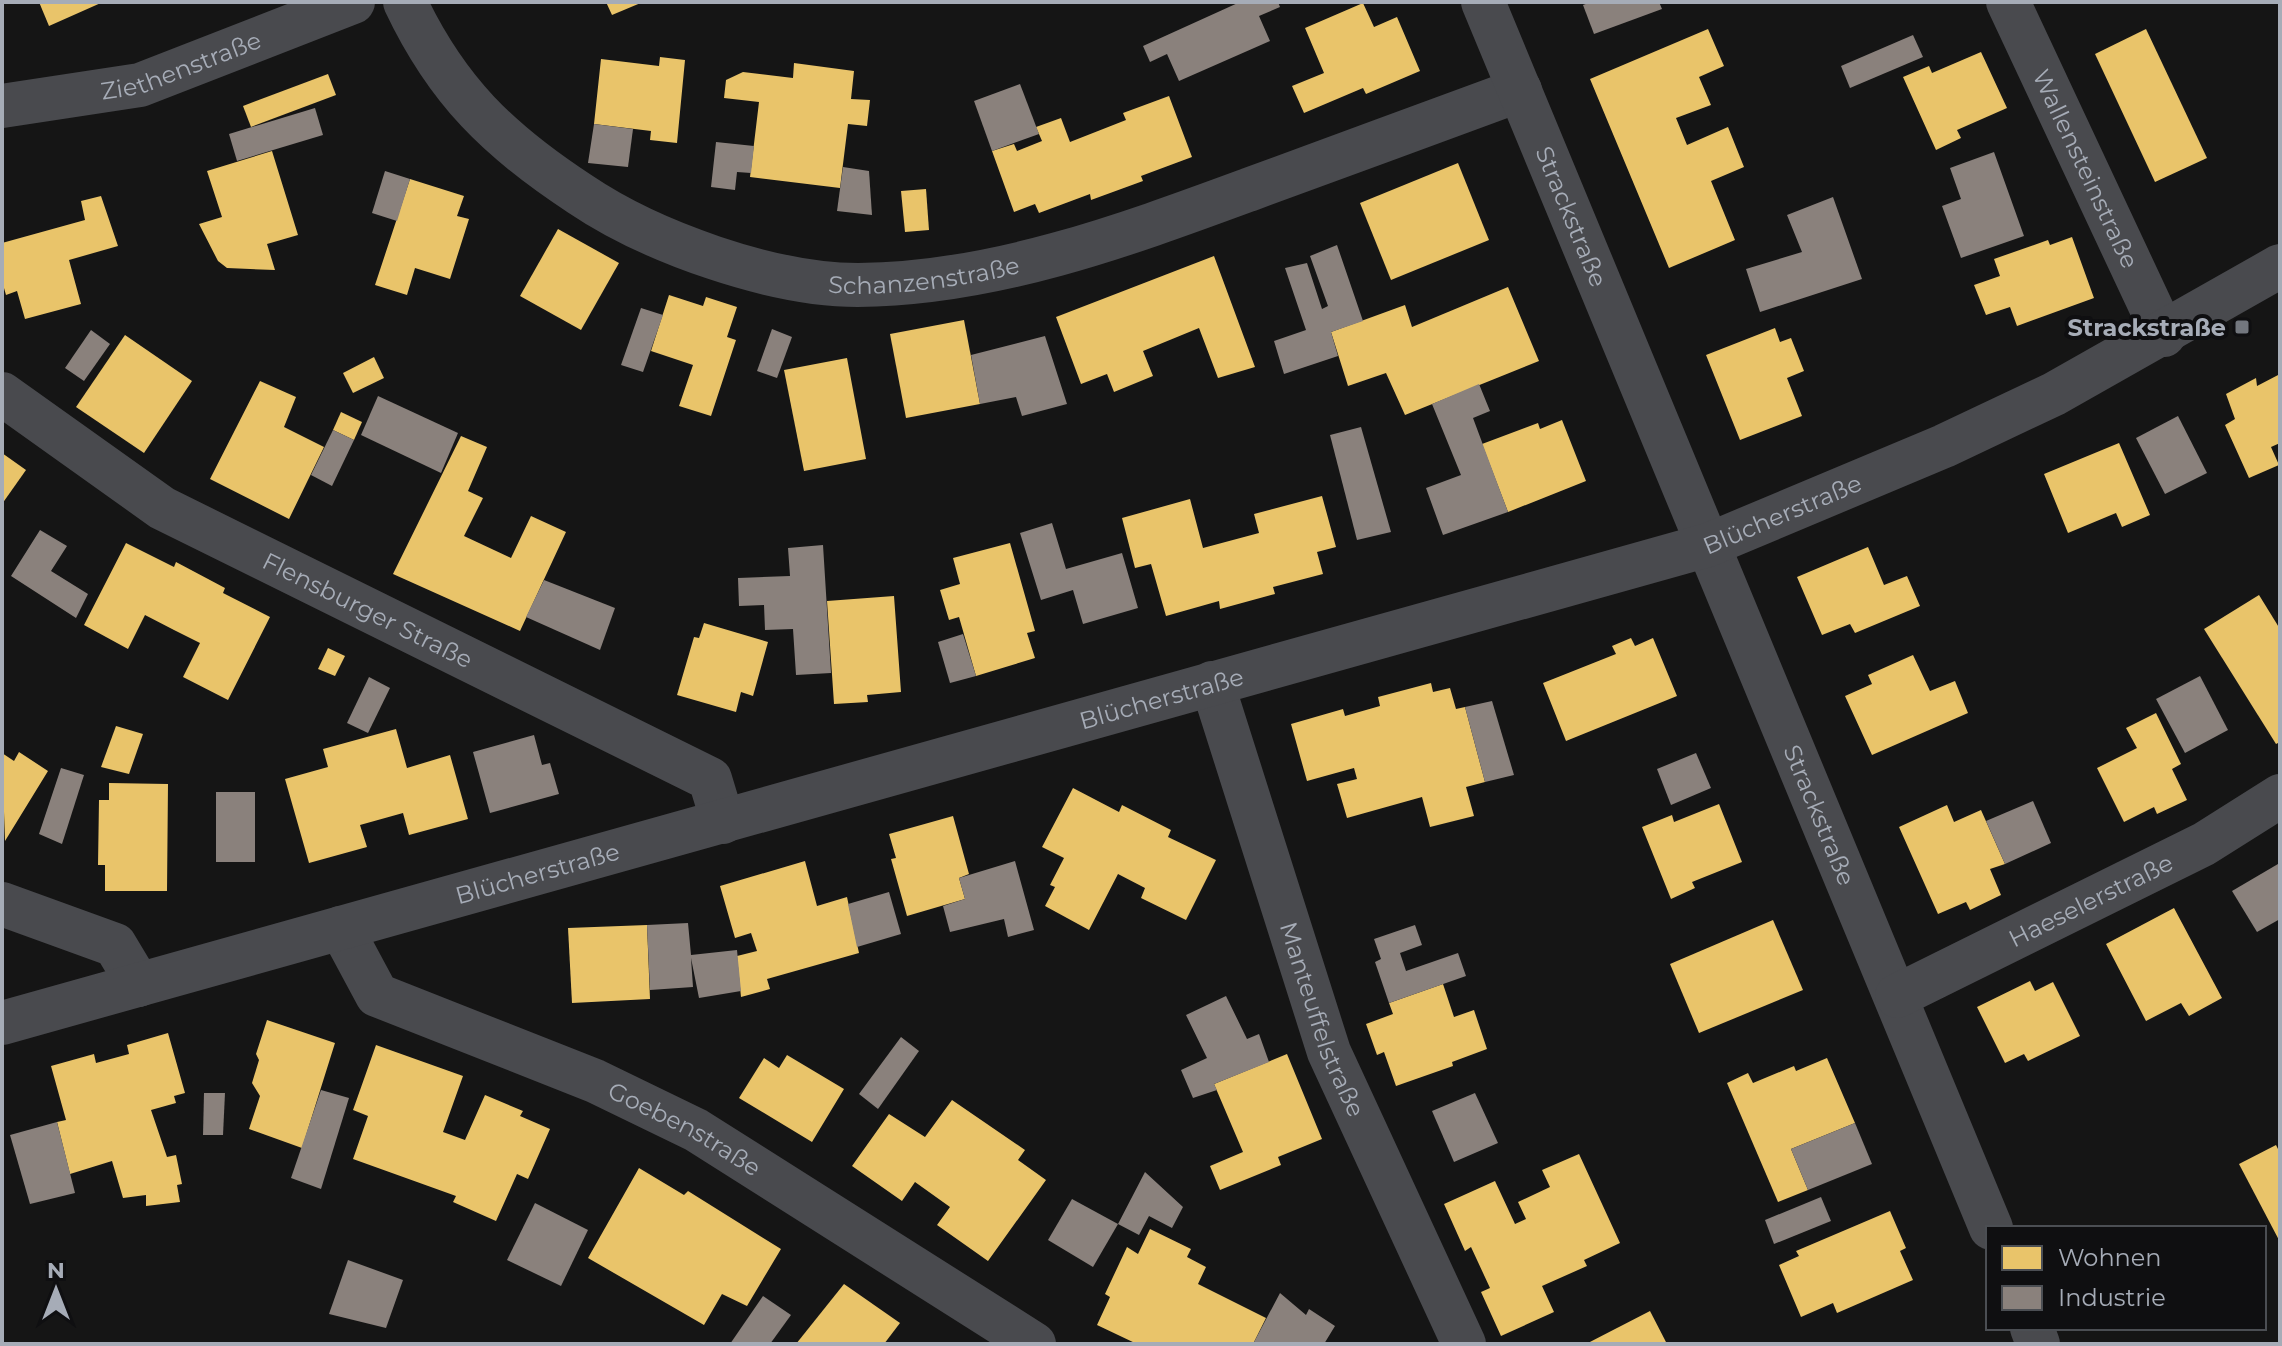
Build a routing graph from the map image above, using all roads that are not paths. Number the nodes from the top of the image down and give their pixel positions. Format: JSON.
{"nodes":[{"id":1,"x":353,"y":2,"type":"edge"},
{"id":2,"x":405,"y":2,"type":"edge"},
{"id":3,"x":1483,"y":2,"type":"edge"},
{"id":4,"x":2008,"y":2,"type":"edge"},
{"id":5,"x":1520,"y":90,"type":"junction"},
{"id":6,"x":2,"y":106,"type":"edge"},
{"id":7,"x":2280,"y":266,"type":"edge"},
{"id":8,"x":2164,"y":335,"type":"junction"},
{"id":9,"x":2,"y":394,"type":"edge"},
{"id":10,"x":1708,"y":545,"type":"junction"},
{"id":11,"x":1212,"y":683,"type":"junction"},
{"id":12,"x":2280,"y":796,"type":"edge"},
{"id":13,"x":723,"y":822,"type":"junction"},
{"id":14,"x":2,"y":904,"type":"edge"},
{"id":15,"x":341,"y":928,"type":"junction"},
{"id":16,"x":139,"y":985,"type":"junction"},
{"id":17,"x":1897,"y":996,"type":"junction"},
{"id":18,"x":2,"y":1023,"type":"edge"},
{"id":19,"x":1990,"y":1226,"type":"edge"},
{"id":20,"x":1034,"y":1344,"type":"edge"},
{"id":21,"x":1464,"y":1344,"type":"edge"}],
"edges":[{"from":1,"to":6,"type":"street","name":"Ziethenstraße"},
{"from":2,"to":5,"type":"street","name":"Schanzenstraße"},
{"from":3,"to":5,"type":"street","name":"Strackstraße"},
{"from":4,"to":8,"type":"street","name":"Wallensteinstraße"},
{"from":5,"to":10,"type":"street","name":"Strackstraße"},
{"from":7,"to":8,"type":"street","name":"Blücherstraße"},
{"from":8,"to":10,"type":"street","name":"Blücherstraße"},
{"from":9,"to":13,"type":"street","name":"Flensburger Straße"},
{"from":10,"to":11,"type":"street","name":"Blücherstraße"},
{"from":10,"to":17,"type":"street","name":"Strackstraße"},
{"from":11,"to":13,"type":"street","name":"Blücherstraße"},
{"from":11,"to":21,"type":"street","name":"Manteuffelstraße"},
{"from":12,"to":17,"type":"street","name":"Haeselerstraße"},
{"from":13,"to":15,"type":"street","name":"Blücherstraße"},
{"from":14,"to":16,"type":"street"},
{"from":15,"to":16,"type":"street","name":"Blücherstraße"},
{"from":15,"to":20,"type":"street","name":"Goebenstraße"},
{"from":16,"to":18,"type":"street","name":"Blücherstraße"},
{"from":17,"to":19,"type":"street","name":"Strackstraße"}]}
